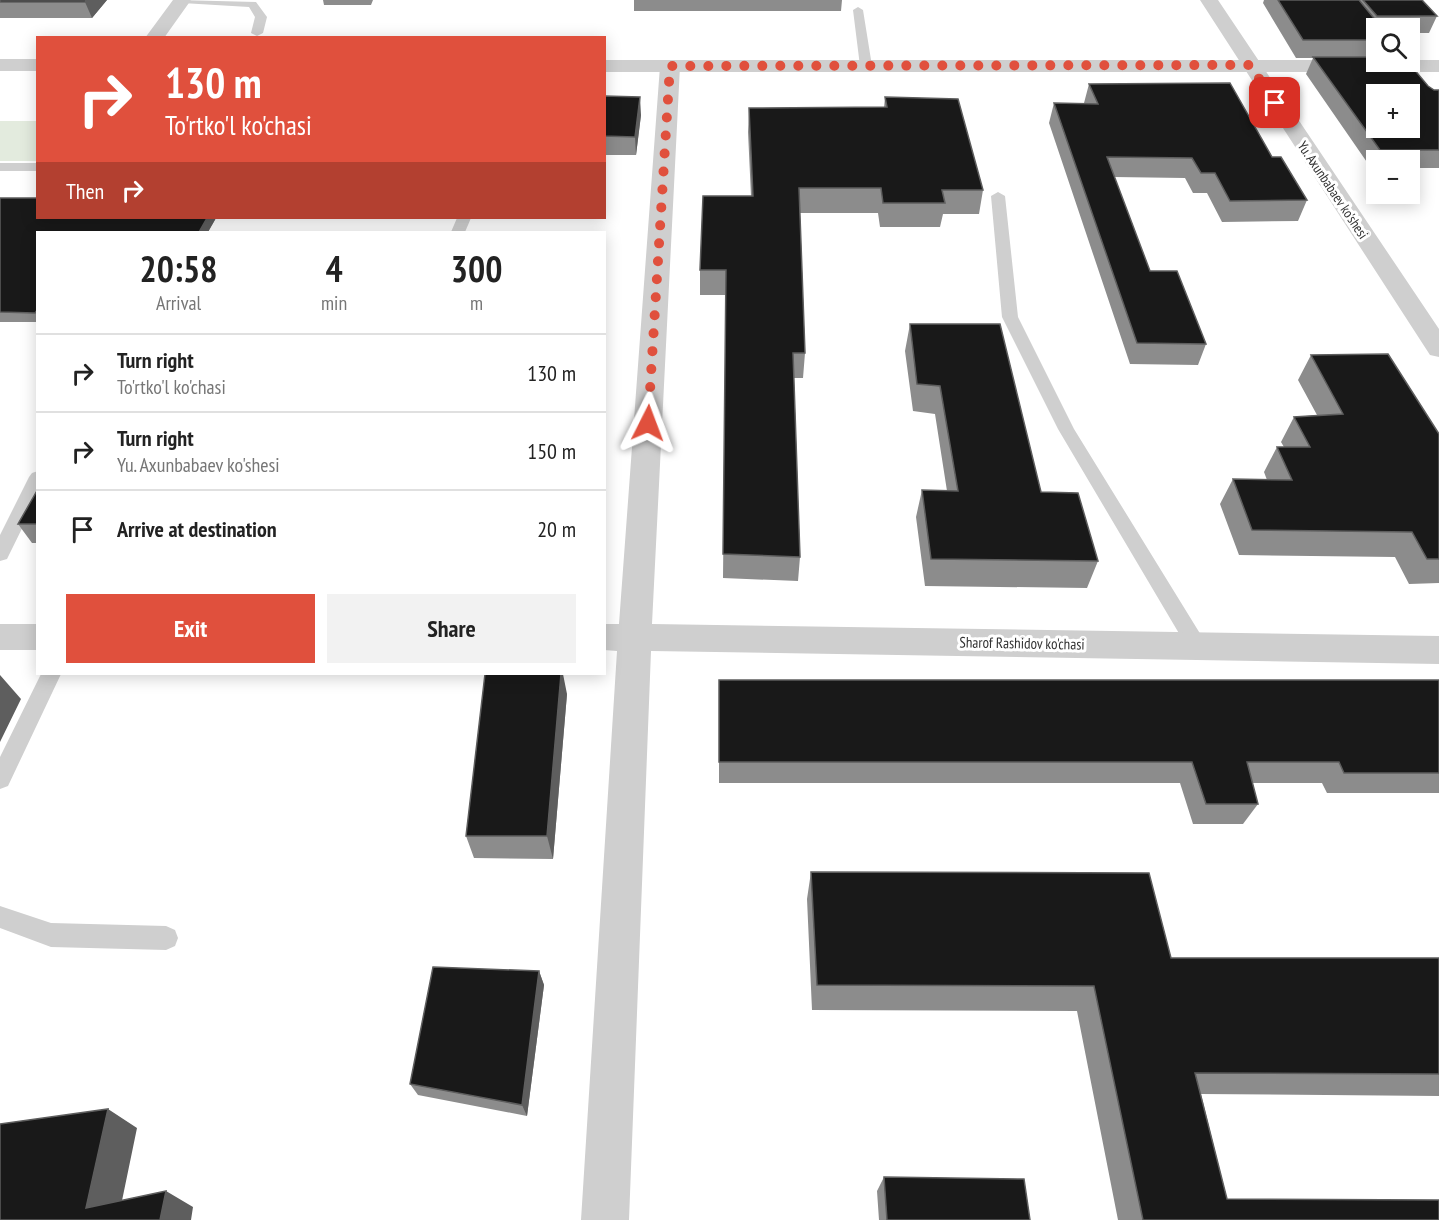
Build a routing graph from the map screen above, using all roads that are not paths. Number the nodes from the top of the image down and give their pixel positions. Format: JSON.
{"nodes":[{"id":1,"x":182,"y":0,"type":"edge"},
{"id":2,"x":1209,"y":0,"type":"edge"},
{"id":3,"x":858,"y":10,"type":"dead end"},
{"id":4,"x":257,"y":33,"type":"dead end"},
{"id":5,"x":155,"y":36,"type":"edge"},
{"id":6,"x":0,"y":64,"type":"edge"},
{"id":7,"x":36,"y":65,"type":"edge"},
{"id":8,"x":1250,"y":65,"type":"junction"},
{"id":9,"x":606,"y":66,"type":"edge"},
{"id":10,"x":670,"y":66,"type":"junction"},
{"id":11,"x":866,"y":66,"type":"junction"},
{"id":12,"x":1439,"y":66,"type":"edge"},
{"id":13,"x":0,"y":167,"type":"edge"},
{"id":14,"x":36,"y":167,"type":"edge"},
{"id":15,"x":998,"y":196,"type":"dead end"},
{"id":16,"x":1439,"y":349,"type":"edge"},
{"id":17,"x":36,"y":481,"type":"edge"},
{"id":18,"x":0,"y":554,"type":"edge"},
{"id":19,"x":0,"y":637,"type":"edge"},
{"id":20,"x":36,"y":637,"type":"edge"},
{"id":21,"x":620,"y":637,"type":"edge"},
{"id":22,"x":1197,"y":646,"type":"junction"},
{"id":23,"x":1439,"y":650,"type":"edge"},
{"id":24,"x":51,"y":675,"type":"edge"},
{"id":25,"x":0,"y":779,"type":"edge"},
{"id":26,"x":0,"y":917,"type":"edge"},
{"id":27,"x":166,"y":938,"type":"dead end"},
{"id":28,"x":605,"y":1220,"type":"edge"}],
"edges":[{"from":1,"to":4,"type":"lane"},
{"from":1,"to":5,"type":"street"},
{"from":2,"to":8,"type":"street","name":"Yu. Axunbabaev ko'shesi"},
{"from":3,"to":11,"type":"lane"},
{"from":6,"to":7,"type":"street"},
{"from":8,"to":11,"type":"street"},
{"from":8,"to":12,"type":"street"},
{"from":8,"to":16,"type":"street","name":"Yu. Axunbabaev ko'shesi"},
{"from":9,"to":10,"type":"street"},
{"from":10,"to":11,"type":"street"},
{"from":10,"to":21,"type":"street"},
{"from":13,"to":14,"type":"lane"},
{"from":15,"to":22,"type":"lane"},
{"from":17,"to":18,"type":"lane"},
{"from":19,"to":20,"type":"street"},
{"from":21,"to":22,"type":"street","name":"Sharof Rashidov ko'chasi"},
{"from":21,"to":28,"type":"street"},
{"from":22,"to":23,"type":"street","name":"Sharof Rashidov ko'chasi"},
{"from":24,"to":25,"type":"lane"},
{"from":26,"to":27,"type":"lane"}]}
